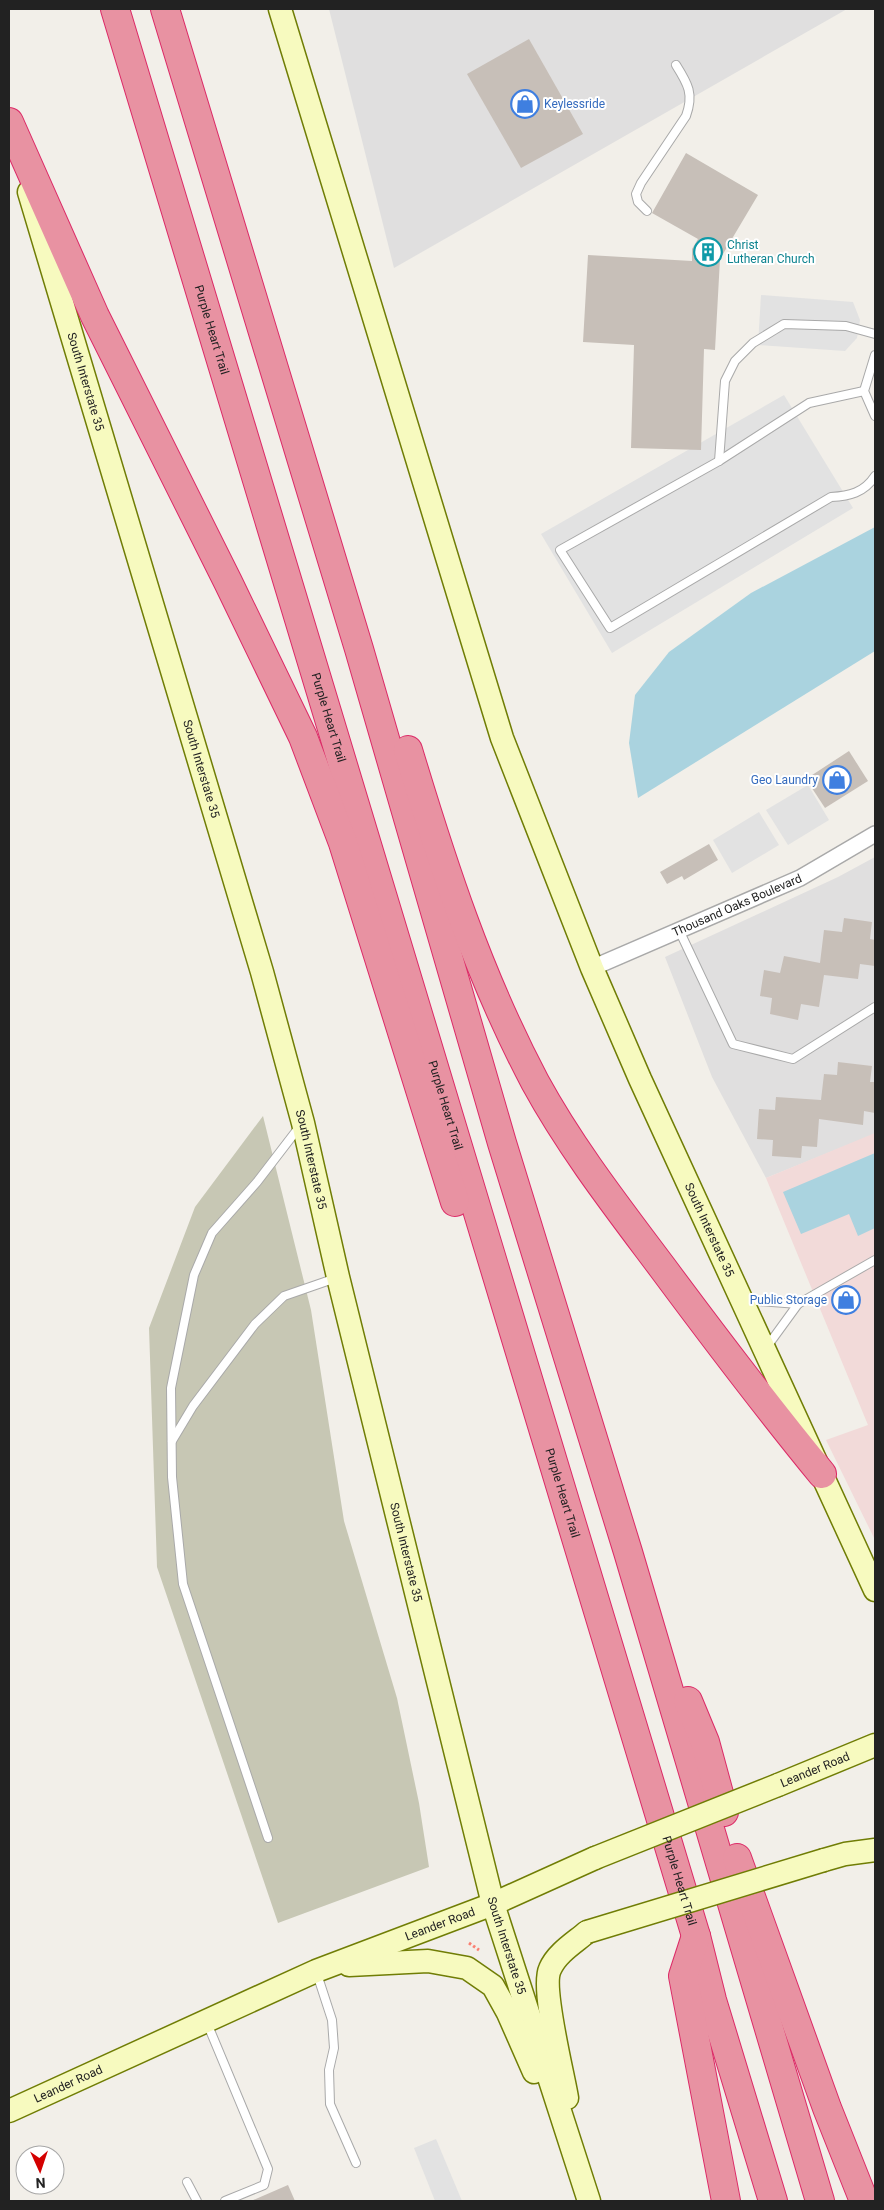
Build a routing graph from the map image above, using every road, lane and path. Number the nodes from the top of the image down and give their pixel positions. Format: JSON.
{"nodes":[{"id":1,"x":115,"y":9,"type":"edge"},
{"id":2,"x":165,"y":9,"type":"edge"},
{"id":3,"x":280,"y":9,"type":"edge"},
{"id":4,"x":676,"y":65,"type":"dead end"},
{"id":5,"x":9,"y":122,"type":"edge"},
{"id":6,"x":647,"y":211,"type":"dead end"},
{"id":7,"x":875,"y":334,"type":"edge"},
{"id":8,"x":875,"y":356,"type":"edge"},
{"id":9,"x":864,"y":391,"type":"junction"},
{"id":10,"x":875,"y":416,"type":"edge"},
{"id":11,"x":719,"y":461,"type":"junction"},
{"id":12,"x":875,"y":476,"type":"edge"},
{"id":13,"x":359,"y":649,"type":"junction"},
{"id":14,"x":875,"y":834,"type":"edge"},
{"id":15,"x":679,"y":930,"type":"junction"},
{"id":16,"x":592,"y":968,"type":"junction"},
{"id":17,"x":875,"y":1007,"type":"edge"},
{"id":18,"x":303,"y":1123,"type":"junction"},
{"id":19,"x":875,"y":1260,"type":"edge"},
{"id":20,"x":338,"y":1277,"type":"junction"},
{"id":21,"x":743,"y":1300,"type":"junction"},
{"id":22,"x":798,"y":1304,"type":"junction"},
{"id":23,"x":765,"y":1350,"type":"junction"},
{"id":24,"x":545,"y":1434,"type":"junction"},
{"id":25,"x":172,"y":1442,"type":"junction"},
{"id":26,"x":822,"y":1474,"type":"junction"},
{"id":27,"x":628,"y":1552,"type":"junction"},
{"id":28,"x":875,"y":1590,"type":"edge"},
{"id":29,"x":875,"y":1745,"type":"edge"},
{"id":30,"x":268,"y":1838,"type":"dead end"},
{"id":31,"x":875,"y":1850,"type":"edge"},
{"id":32,"x":493,"y":1904,"type":"junction"},
{"id":33,"x":696,"y":1936,"type":"junction"},
{"id":34,"x":469,"y":1943,"type":"dead end"},
{"id":35,"x":478,"y":1957,"type":"dead end"},
{"id":36,"x":323,"y":1969,"type":"junction"},
{"id":37,"x":206,"y":2021,"type":"junction"},
{"id":38,"x":9,"y":2111,"type":"edge"},
{"id":39,"x":356,"y":2163,"type":"dead end"},
{"id":40,"x":579,"y":2174,"type":"junction"},
{"id":41,"x":187,"y":2182,"type":"dead end"},
{"id":42,"x":197,"y":2201,"type":"edge"},
{"id":43,"x":225,"y":2201,"type":"edge"},
{"id":44,"x":589,"y":2201,"type":"edge"},
{"id":45,"x":726,"y":2201,"type":"edge"},
{"id":46,"x":774,"y":2201,"type":"edge"},
{"id":47,"x":820,"y":2201,"type":"edge"},
{"id":48,"x":864,"y":2201,"type":"edge"}],
"edges":[{"from":1,"to":24,"type":"highway","name":"Purple Heart Trail"},
{"from":2,"to":13,"type":"highway"},
{"from":3,"to":16,"type":"main road","name":"South Interstate 35"},
{"from":4,"to":6,"type":"lane"},
{"from":5,"to":18,"type":"main road","name":"South Interstate 35"},
{"from":5,"to":24,"type":"highway"},
{"from":7,"to":11,"type":"lane"},
{"from":8,"to":9,"type":"lane"},
{"from":9,"to":10,"type":"lane"},
{"from":9,"to":11,"type":"lane"},
{"from":11,"to":12,"type":"lane"},
{"from":13,"to":26,"type":"highway"},
{"from":13,"to":27,"type":"highway"},
{"from":14,"to":15,"type":"street","name":"Thousand Oaks Boulevard"},
{"from":15,"to":16,"type":"street","name":"Thousand Oaks Boulevard"},
{"from":15,"to":17,"type":"lane"},
{"from":16,"to":21,"type":"main road","name":"South Interstate 35"},
{"from":18,"to":20,"type":"main road","name":"South Interstate 35"},
{"from":18,"to":25,"type":"lane"},
{"from":19,"to":22,"type":"lane"},
{"from":20,"to":25,"type":"lane"},
{"from":20,"to":32,"type":"main road","name":"South Interstate 35"},
{"from":21,"to":22,"type":"lane"},
{"from":21,"to":23,"type":"main road","name":"South Interstate 35"},
{"from":22,"to":23,"type":"lane"},
{"from":23,"to":26,"type":"main road","name":"South Interstate 35"},
{"from":24,"to":33,"type":"highway","name":"Purple Heart Trail"},
{"from":25,"to":30,"type":"lane"},
{"from":26,"to":28,"type":"main road","name":"South Interstate 35"},
{"from":27,"to":47,"type":"highway"},
{"from":27,"to":48,"type":"highway"},
{"from":29,"to":32,"type":"main road","name":"Leander Road","bridge":true},
{"from":31,"to":40,"type":"main road","bridge":true},
{"from":32,"to":36,"type":"main road","name":"Leander Road"},
{"from":32,"to":40,"type":"main road","name":"South Interstate 35"},
{"from":33,"to":45,"type":"highway"},
{"from":33,"to":46,"type":"highway","name":"Purple Heart Trail"},
{"from":34,"to":35,"type":"path"},
{"from":36,"to":37,"type":"main road","name":"Leander Road"},
{"from":36,"to":39,"type":"lane"},
{"from":36,"to":40,"type":"main road"},
{"from":37,"to":38,"type":"main road","name":"Leander Road"},
{"from":37,"to":43,"type":"lane"},
{"from":40,"to":44,"type":"main road","name":"South Interstate 35"},
{"from":41,"to":42,"type":"lane"}]}
